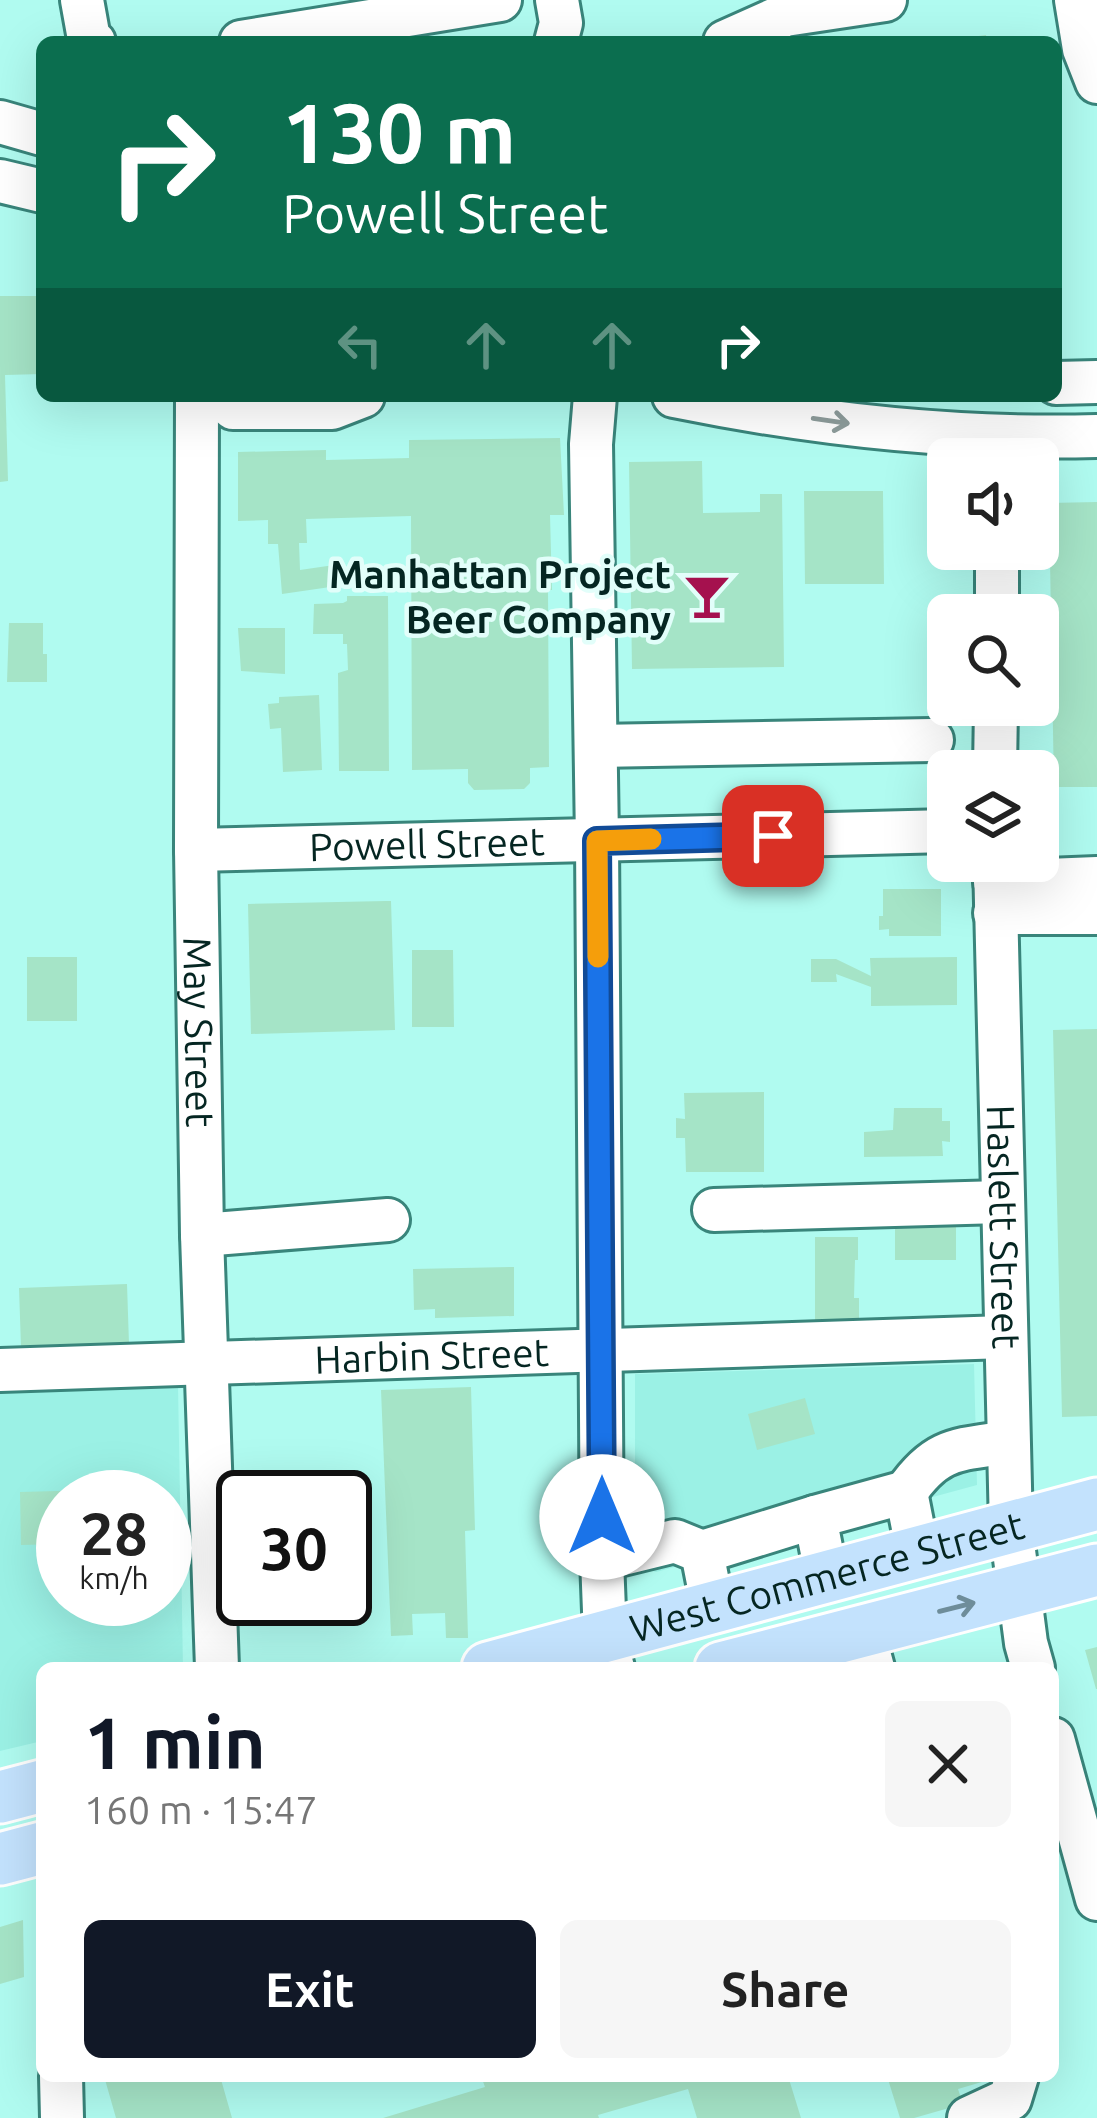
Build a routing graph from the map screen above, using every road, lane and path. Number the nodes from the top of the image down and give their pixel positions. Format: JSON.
{"nodes":[{"id":1,"x":82,"y":0,"type":"edge"},
{"id":2,"x":500,"y":0,"type":"edge"},
{"id":3,"x":557,"y":0,"type":"edge"},
{"id":4,"x":885,"y":0,"type":"edge"},
{"id":5,"x":1076,"y":0,"type":"edge"},
{"id":6,"x":454,"y":16,"type":"edge"},
{"id":7,"x":88,"y":36,"type":"edge"},
{"id":8,"x":290,"y":36,"type":"edge"},
{"id":9,"x":557,"y":36,"type":"edge"},
{"id":10,"x":738,"y":36,"type":"edge"},
{"id":11,"x":1097,"y":82,"type":"edge"},
{"id":12,"x":0,"y":122,"type":"edge"},
{"id":13,"x":36,"y":132,"type":"edge"},
{"id":14,"x":0,"y":182,"type":"edge"},
{"id":15,"x":36,"y":190,"type":"edge"},
{"id":16,"x":1097,"y":382,"type":"edge"},
{"id":17,"x":1062,"y":383,"type":"edge"},
{"id":18,"x":215,"y":402,"type":"edge"},
{"id":19,"x":348,"y":402,"type":"edge"},
{"id":20,"x":595,"y":402,"type":"edge"},
{"id":21,"x":705,"y":402,"type":"edge"},
{"id":22,"x":1002,"y":430,"type":"edge"},
{"id":23,"x":1097,"y":436,"type":"edge"},
{"id":24,"x":932,"y":740,"type":"dead end"},
{"id":25,"x":596,"y":746,"type":"junction"},
{"id":26,"x":927,"y":832,"type":"edge"},
{"id":27,"x":597,"y":841,"type":"junction"},
{"id":28,"x":196,"y":850,"type":"junction"},
{"id":29,"x":1097,"y":878,"type":"edge"},
{"id":30,"x":995,"y":885,"type":"edge"},
{"id":31,"x":1097,"y":913,"type":"edge"},
{"id":32,"x":1001,"y":1202,"type":"junction"},
{"id":33,"x":714,"y":1210,"type":"dead end"},
{"id":34,"x":388,"y":1220,"type":"dead end"},
{"id":35,"x":202,"y":1235,"type":"junction"},
{"id":36,"x":1005,"y":1337,"type":"junction"},
{"id":37,"x":602,"y":1351,"type":"junction"},
{"id":38,"x":206,"y":1361,"type":"junction"},
{"id":39,"x":0,"y":1370,"type":"edge"},
{"id":40,"x":1008,"y":1442,"type":"junction"},
{"id":41,"x":906,"y":1492,"type":"junction"},
{"id":42,"x":1097,"y":1504,"type":"edge"},
{"id":43,"x":815,"y":1517,"type":"junction"},
{"id":44,"x":1011,"y":1528,"type":"junction"},
{"id":45,"x":702,"y":1552,"type":"junction"},
{"id":46,"x":918,"y":1553,"type":"junction"},
{"id":47,"x":602,"y":1559,"type":"junction"},
{"id":48,"x":1097,"y":1570,"type":"edge"},
{"id":49,"x":827,"y":1578,"type":"junction"},
{"id":50,"x":1020,"y":1591,"type":"junction"},
{"id":51,"x":713,"y":1608,"type":"junction"},
{"id":52,"x":868,"y":1650,"type":"edge"},
{"id":53,"x":609,"y":1652,"type":"edge"},
{"id":54,"x":217,"y":1662,"type":"edge"},
{"id":55,"x":533,"y":1662,"type":"edge"},
{"id":56,"x":770,"y":1662,"type":"edge"},
{"id":57,"x":1032,"y":1662,"type":"edge"},
{"id":58,"x":1059,"y":1761,"type":"edge"},
{"id":59,"x":36,"y":1788,"type":"edge"},
{"id":60,"x":0,"y":1797,"type":"edge"},
{"id":61,"x":36,"y":1850,"type":"edge"},
{"id":62,"x":0,"y":1859,"type":"edge"},
{"id":63,"x":1097,"y":1899,"type":"edge"},
{"id":64,"x":61,"y":2082,"type":"edge"},
{"id":65,"x":1015,"y":2082,"type":"edge"},
{"id":66,"x":62,"y":2118,"type":"edge"},
{"id":67,"x":969,"y":2118,"type":"edge"}],
"edges":[{"from":1,"to":7,"type":"street"},
{"from":2,"to":6,"type":"street"},
{"from":3,"to":9,"type":"street"},
{"from":4,"to":10,"type":"street"},
{"from":5,"to":11,"type":"street"},
{"from":6,"to":8,"type":"street"},
{"from":12,"to":13,"type":"street"},
{"from":14,"to":15,"type":"street"},
{"from":16,"to":17,"type":"street"},
{"from":18,"to":19,"type":"street"},
{"from":18,"to":28,"type":"street","name":"May Street"},
{"from":20,"to":25,"type":"street"},
{"from":21,"to":22,"type":"street","one_way":true},
{"from":22,"to":23,"type":"street"},
{"from":24,"to":25,"type":"street"},
{"from":25,"to":27,"type":"street"},
{"from":26,"to":27,"type":"street","name":"Powell Street"},
{"from":27,"to":28,"type":"street","name":"Powell Street"},
{"from":27,"to":37,"type":"street"},
{"from":28,"to":35,"type":"street","name":"May Street"},
{"from":29,"to":30,"type":"street"},
{"from":30,"to":31,"type":"street"},
{"from":30,"to":32,"type":"street","name":"Haslett Street"},
{"from":32,"to":33,"type":"street"},
{"from":32,"to":36,"type":"street","name":"Haslett Street"},
{"from":34,"to":35,"type":"street"},
{"from":35,"to":38,"type":"street","name":"May Street"},
{"from":36,"to":37,"type":"street","name":"Harbin Street"},
{"from":36,"to":40,"type":"street","name":"Haslett Street"},
{"from":37,"to":38,"type":"street","name":"Harbin Street"},
{"from":37,"to":47,"type":"street"},
{"from":38,"to":39,"type":"street","name":"Harbin Street"},
{"from":38,"to":54,"type":"street","name":"May Street"},
{"from":40,"to":41,"type":"street"},
{"from":40,"to":44,"type":"street","name":"Haslett Street"},
{"from":41,"to":43,"type":"street"},
{"from":41,"to":46,"type":"street"},
{"from":42,"to":44,"type":"main road","name":"West Commerce Street"},
{"from":43,"to":45,"type":"street"},
{"from":43,"to":49,"type":"street"},
{"from":44,"to":46,"type":"main road","name":"West Commerce Street"},
{"from":44,"to":50,"type":"street","name":"Haslett Street"},
{"from":45,"to":47,"type":"street"},
{"from":45,"to":51,"type":"street"},
{"from":46,"to":49,"type":"main road","name":"West Commerce Street"},
{"from":47,"to":53,"type":"street"},
{"from":48,"to":50,"type":"main road","name":"West Commerce Street"},
{"from":49,"to":51,"type":"main road","name":"West Commerce Street"},
{"from":52,"to":50,"type":"main road","name":"West Commerce Street","one_way":true},
{"from":50,"to":57,"type":"street","name":"Haslett Street"},
{"from":51,"to":53,"type":"main road","name":"West Commerce Street"},
{"from":52,"to":56,"type":"main road","name":"West Commerce Street"},
{"from":53,"to":55,"type":"main road","name":"West Commerce Street"},
{"from":58,"to":63,"type":"street"},
{"from":59,"to":60,"type":"main road"},
{"from":61,"to":62,"type":"main road"},
{"from":64,"to":66,"type":"street"},
{"from":65,"to":67,"type":"street"}]}
